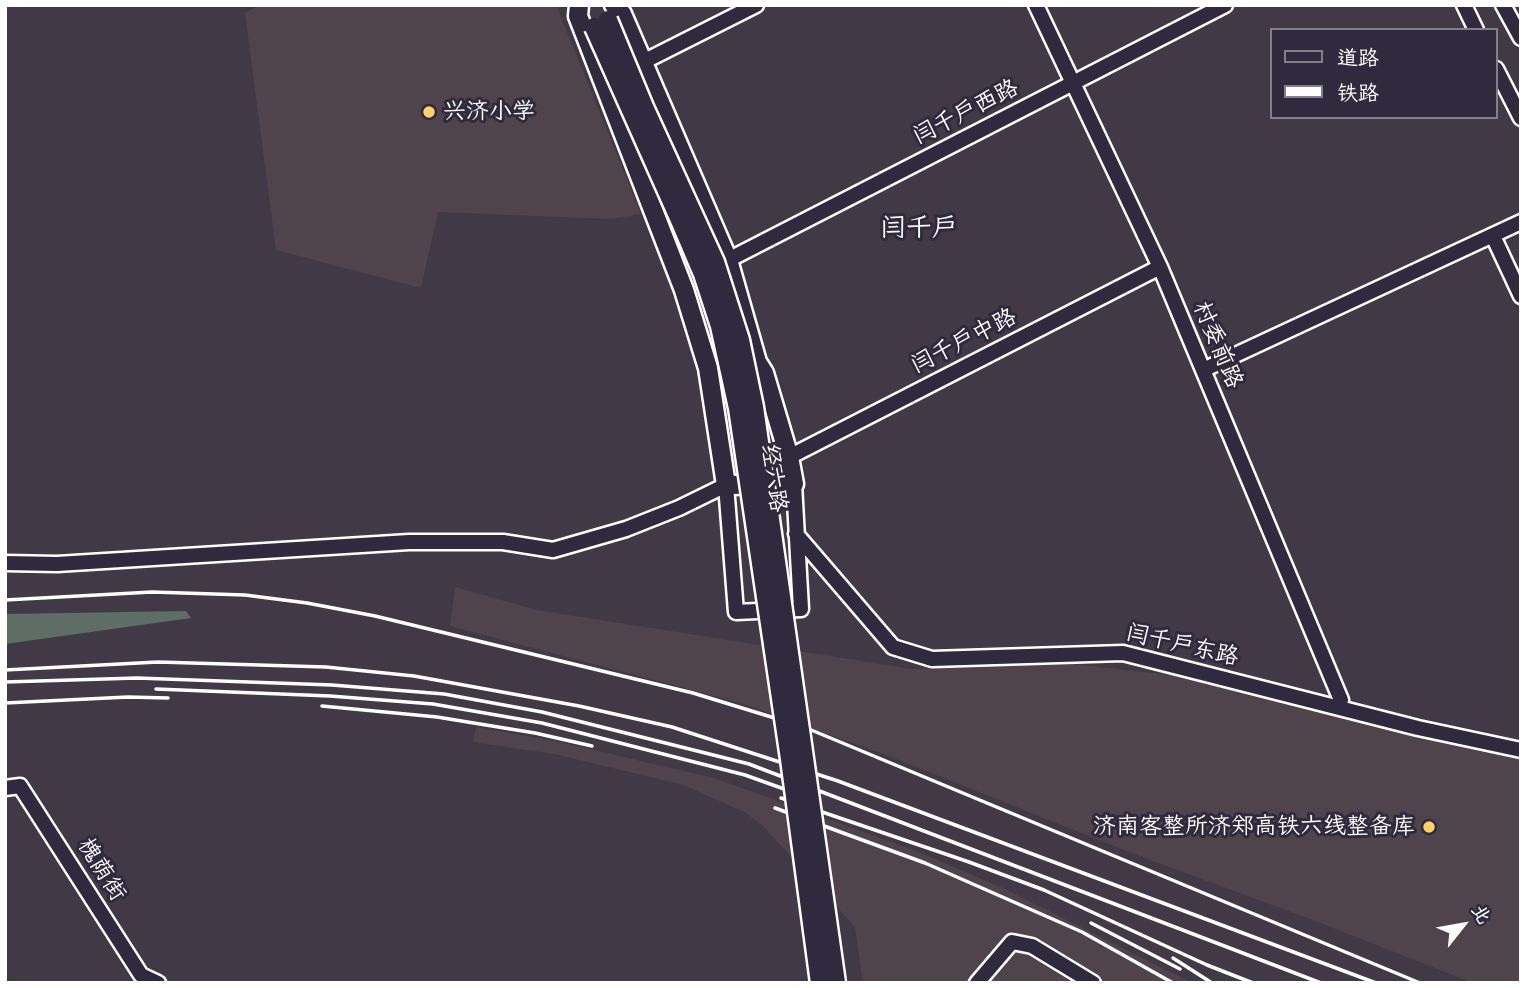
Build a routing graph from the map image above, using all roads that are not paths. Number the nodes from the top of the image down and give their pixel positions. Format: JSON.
{"nodes":[{"id":1,"x":579,"y":5,"type":"edge"},
{"id":2,"x":586,"y":5,"type":"edge"},
{"id":3,"x":756,"y":5,"type":"edge"},
{"id":4,"x":1036,"y":5,"type":"edge"},
{"id":5,"x":1225,"y":5,"type":"edge"},
{"id":6,"x":1464,"y":5,"type":"edge"},
{"id":7,"x":1503,"y":5,"type":"edge"},
{"id":8,"x":605,"y":14,"type":"edge"},
{"id":9,"x":1475,"y":28,"type":"edge"},
{"id":10,"x":1521,"y":38,"type":"edge"},
{"id":11,"x":643,"y":62,"type":"junction"},
{"id":12,"x":1498,"y":73,"type":"edge"},
{"id":13,"x":1074,"y":83,"type":"junction"},
{"id":14,"x":1521,"y":118,"type":"edge"},
{"id":15,"x":1521,"y":222,"type":"edge"},
{"id":16,"x":1493,"y":236,"type":"junction"},
{"id":17,"x":728,"y":260,"type":"junction"},
{"id":18,"x":1160,"y":267,"type":"junction"},
{"id":19,"x":1521,"y":296,"type":"edge"},
{"id":20,"x":1203,"y":370,"type":"junction"},
{"id":21,"x":789,"y":457,"type":"junction"},
{"id":22,"x":794,"y":484,"type":"junction"},
{"id":23,"x":726,"y":485,"type":"junction"},
{"id":24,"x":796,"y":534,"type":"junction"},
{"id":25,"x":5,"y":564,"type":"edge"},
{"id":26,"x":1337,"y":707,"type":"junction"},
{"id":27,"x":1521,"y":750,"type":"edge"},
{"id":28,"x":5,"y":788,"type":"edge"},
{"id":29,"x":154,"y":982,"type":"edge"},
{"id":30,"x":820,"y":983,"type":"edge"},
{"id":31,"x":836,"y":983,"type":"edge"},
{"id":32,"x":977,"y":983,"type":"edge"},
{"id":33,"x":1093,"y":983,"type":"edge"}],
"edges":[{"from":1,"to":23,"type":"main road"},
{"from":2,"to":8,"type":"main road","name":"经六路"},
{"from":3,"to":11,"type":"street"},
{"from":4,"to":13,"type":"street","name":"村委前路"},
{"from":5,"to":13,"type":"street","name":"闫千户西路"},
{"from":6,"to":9,"type":"street"},
{"from":7,"to":10,"type":"street"},
{"from":8,"to":11,"type":"main road"},
{"from":8,"to":30,"type":"main road","name":"经六路","bridge":true},
{"from":8,"to":31,"type":"main road","name":"经六路","bridge":true},
{"from":11,"to":17,"type":"main road"},
{"from":12,"to":14,"type":"street"},
{"from":13,"to":17,"type":"street","name":"闫千户西路"},
{"from":13,"to":18,"type":"street","name":"村委前路"},
{"from":15,"to":16,"type":"street"},
{"from":16,"to":19,"type":"street"},
{"from":16,"to":20,"type":"street"},
{"from":17,"to":21,"type":"main road"},
{"from":18,"to":20,"type":"street","name":"村委前路"},
{"from":18,"to":21,"type":"street","name":"闫千户中路"},
{"from":20,"to":26,"type":"street","name":"村委前路"},
{"from":21,"to":22,"type":"main road"},
{"from":22,"to":23,"type":"main road"},
{"from":22,"to":24,"type":"street"},
{"from":23,"to":24,"type":"street"},
{"from":23,"to":25,"type":"street"},
{"from":24,"to":26,"type":"street","name":"闫千户东路"},
{"from":26,"to":27,"type":"street","name":"闫千户东路"},
{"from":28,"to":29,"type":"street","name":"槐荫街"},
{"from":32,"to":33,"type":"street"}]}
